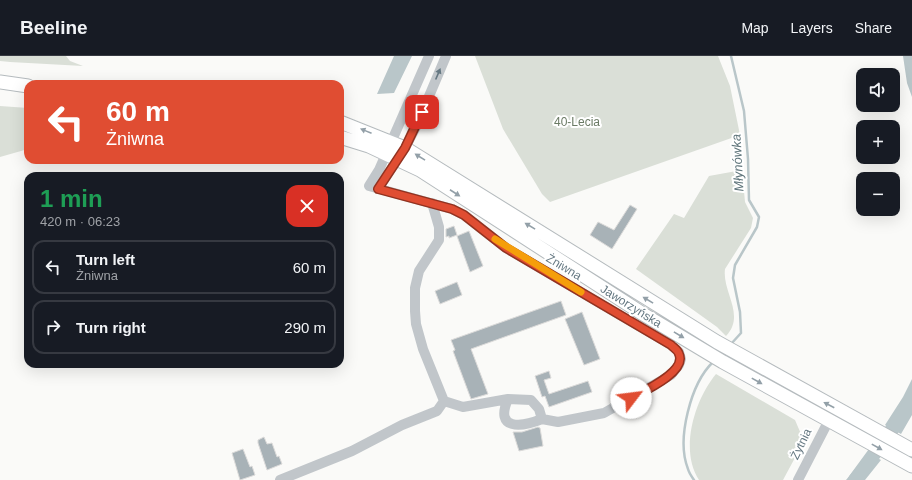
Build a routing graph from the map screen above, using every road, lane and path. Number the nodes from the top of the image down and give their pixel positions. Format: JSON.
{"nodes":[{"id":1,"x":429,"y":56,"type":"edge"},
{"id":2,"x":446,"y":56,"type":"edge"},
{"id":3,"x":0,"y":82,"type":"edge"},
{"id":4,"x":24,"y":85,"type":"edge"},
{"id":5,"x":344,"y":124,"type":"edge"},
{"id":6,"x":344,"y":138,"type":"edge"},
{"id":7,"x":388,"y":147,"type":"junction"},
{"id":8,"x":401,"y":153,"type":"junction"},
{"id":9,"x":373,"y":188,"type":"junction"},
{"id":10,"x":432,"y":203,"type":"junction"},
{"id":11,"x":508,"y":399,"type":"junction"},
{"id":12,"x":444,"y":401,"type":"junction"},
{"id":13,"x":542,"y":419,"type":"junction"},
{"id":14,"x":828,"y":420,"type":"junction"},
{"id":15,"x":910,"y":449,"type":"edge"},
{"id":16,"x":906,"y":463,"type":"edge"},
{"id":17,"x":280,"y":480,"type":"edge"},
{"id":18,"x":798,"y":480,"type":"edge"}],
"edges":[{"from":1,"to":7,"type":"street"},
{"from":8,"to":2,"type":"street","one_way":true},
{"from":3,"to":4,"type":"main road"},
{"from":7,"to":5,"type":"main road","one_way":true},
{"from":6,"to":7,"type":"main road"},
{"from":7,"to":8,"type":"main road","name":"Jaworzyńska"},
{"from":7,"to":9,"type":"street"},
{"from":8,"to":9,"type":"street"},
{"from":8,"to":14,"type":"main road","name":"Jaworzyńska","one_way":true},
{"from":15,"to":8,"type":"main road","name":"Jaworzyńska","one_way":true},
{"from":9,"to":10,"type":"street","name":"Żniwna"},
{"from":10,"to":12,"type":"street"},
{"from":10,"to":13,"type":"street","name":"Żniwna"},
{"from":11,"to":12,"type":"street"},
{"from":11,"to":13,"type":"street"},
{"from":11,"to":13,"type":"street","name":"Żniwna"},
{"from":12,"to":17,"type":"street"},
{"from":14,"to":16,"type":"main road","name":"Jaworzyńska","one_way":true},
{"from":14,"to":18,"type":"street","name":"Żytnia"}]}
